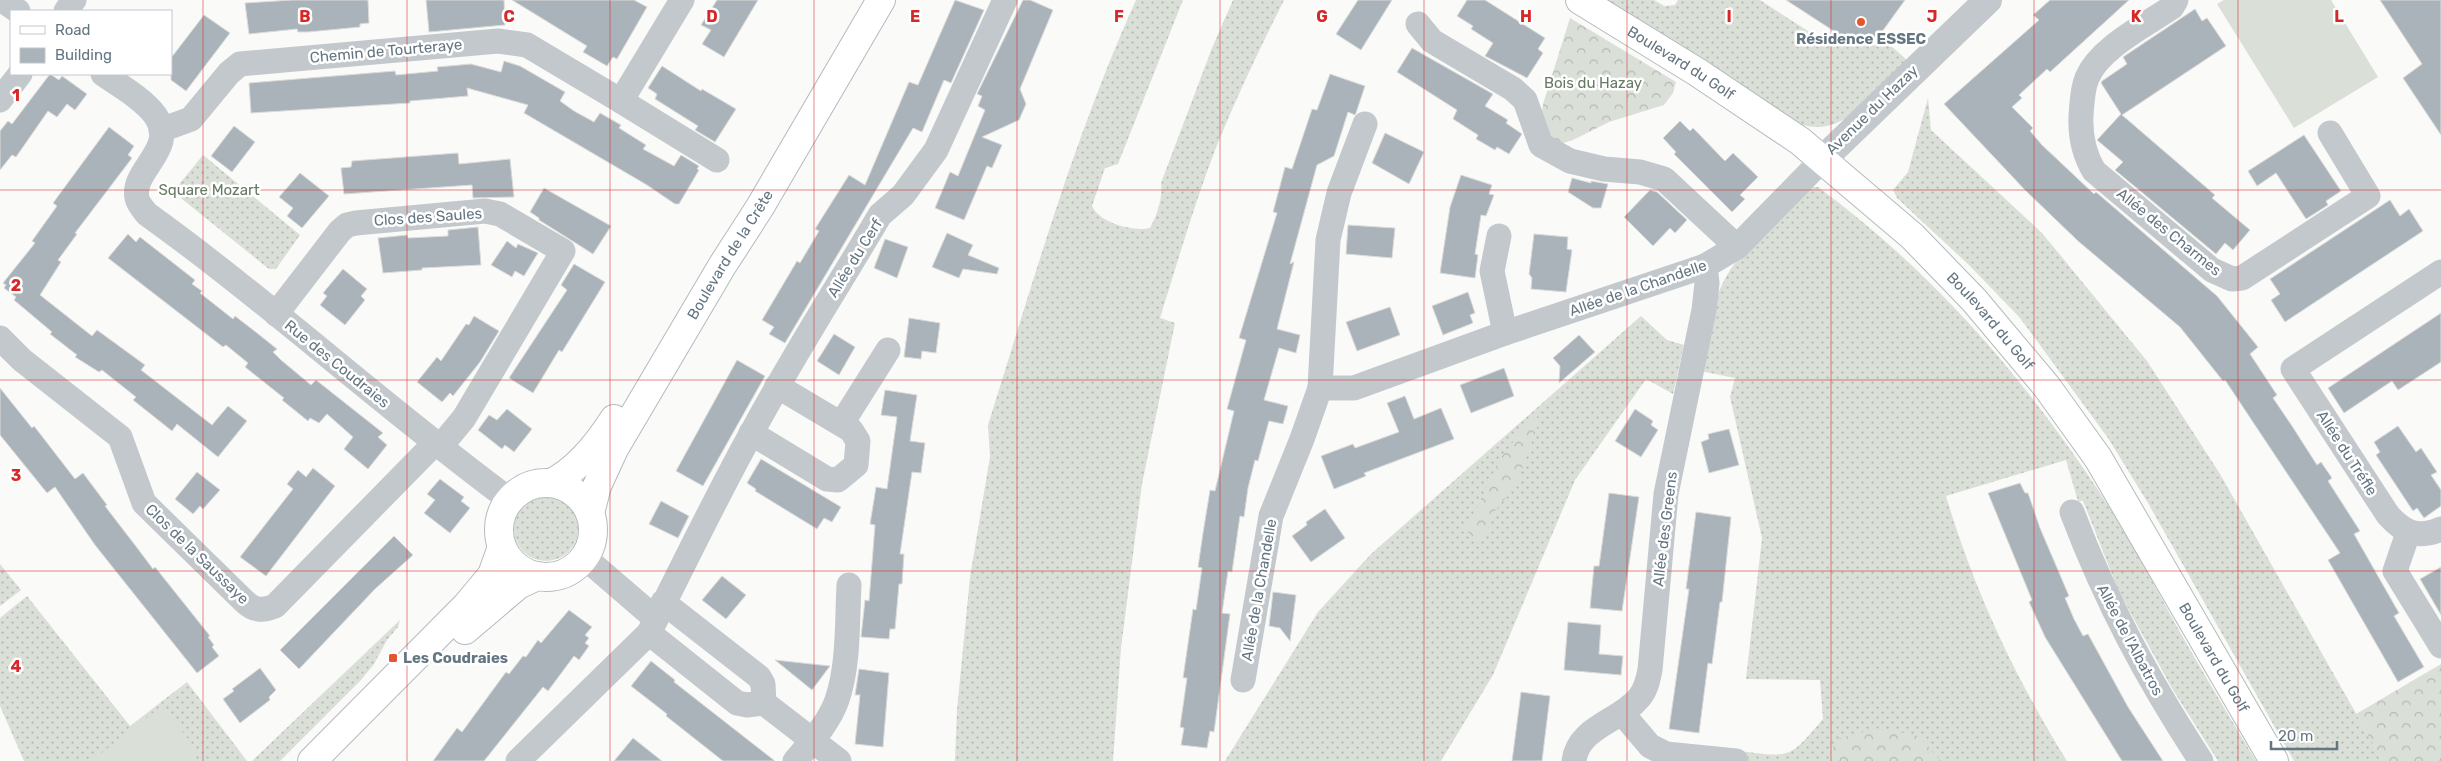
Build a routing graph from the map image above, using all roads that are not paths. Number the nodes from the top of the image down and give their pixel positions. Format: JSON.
{"nodes":[{"id":1,"x":2,"y":0,"type":"edge"},
{"id":2,"x":682,"y":0,"type":"edge"},
{"id":3,"x":867,"y":0,"type":"edge"},
{"id":4,"x":881,"y":0,"type":"edge"},
{"id":5,"x":1005,"y":0,"type":"edge"},
{"id":6,"x":1580,"y":0,"type":"edge"},
{"id":7,"x":1988,"y":0,"type":"edge"},
{"id":8,"x":2176,"y":0,"type":"edge"},
{"id":9,"x":17,"y":10,"type":"edge"},
{"id":10,"x":1418,"y":24,"type":"dead end"},
{"id":11,"x":19,"y":75,"type":"edge"},
{"id":12,"x":104,"y":75,"type":"edge"},
{"id":13,"x":0,"y":100,"type":"edge"},
{"id":14,"x":622,"y":101,"type":"junction"},
{"id":15,"x":1365,"y":124,"type":"dead end"},
{"id":16,"x":169,"y":128,"type":"junction"},
{"id":17,"x":2330,"y":134,"type":"dead end"},
{"id":18,"x":1823,"y":158,"type":"junction"},
{"id":19,"x":717,"y":160,"type":"dead end"},
{"id":20,"x":1499,"y":236,"type":"dead end"},
{"id":21,"x":1737,"y":247,"type":"junction"},
{"id":22,"x":1704,"y":266,"type":"junction"},
{"id":23,"x":2441,"y":272,"type":"edge"},
{"id":24,"x":276,"y":314,"type":"junction"},
{"id":25,"x":1505,"y":333,"type":"junction"},
{"id":26,"x":0,"y":338,"type":"edge"},
{"id":27,"x":888,"y":350,"type":"dead end"},
{"id":28,"x":777,"y":386,"type":"junction"},
{"id":29,"x":1320,"y":388,"type":"junction"},
{"id":30,"x":842,"y":423,"type":"junction"},
{"id":31,"x":751,"y":433,"type":"junction"},
{"id":32,"x":438,"y":445,"type":"junction"},
{"id":33,"x":551,"y":483,"type":"junction"},
{"id":34,"x":510,"y":500,"type":"junction"},
{"id":35,"x":2072,"y":512,"type":"dead end"},
{"id":36,"x":590,"y":514,"type":"junction"},
{"id":37,"x":2441,"y":529,"type":"edge"},
{"id":38,"x":2408,"y":533,"type":"junction"},
{"id":39,"x":502,"y":547,"type":"junction"},
{"id":40,"x":584,"y":557,"type":"junction"},
{"id":41,"x":537,"y":576,"type":"junction"},
{"id":42,"x":849,"y":585,"type":"dead end"},
{"id":43,"x":656,"y":618,"type":"junction"},
{"id":44,"x":2441,"y":646,"type":"edge"},
{"id":45,"x":1243,"y":680,"type":"dead end"},
{"id":46,"x":764,"y":703,"type":"junction"},
{"id":47,"x":1622,"y":713,"type":"junction"},
{"id":48,"x":813,"y":739,"type":"junction"},
{"id":49,"x":312,"y":761,"type":"edge"},
{"id":50,"x":332,"y":761,"type":"edge"},
{"id":51,"x":518,"y":761,"type":"edge"},
{"id":52,"x":795,"y":761,"type":"edge"},
{"id":53,"x":839,"y":761,"type":"edge"},
{"id":54,"x":1574,"y":761,"type":"edge"},
{"id":55,"x":1736,"y":761,"type":"edge"},
{"id":56,"x":2201,"y":761,"type":"edge"},
{"id":57,"x":2274,"y":761,"type":"edge"}],
"edges":[{"from":1,"to":9,"type":"street"},
{"from":2,"to":14,"type":"street"},
{"from":3,"to":33,"type":"main road","name":"Boulevard de la Crête"},
{"from":4,"to":36,"type":"main road","name":"Boulevard de la Crête"},
{"from":5,"to":28,"type":"street","name":"Allée du Cerf"},
{"from":6,"to":18,"type":"main road","name":"Boulevard du Golf"},
{"from":7,"to":18,"type":"street","name":"Avenue du Hazay"},
{"from":8,"to":17,"type":"street","name":"Allée des Charmes"},
{"from":10,"to":21,"type":"street"},
{"from":11,"to":13,"type":"street"},
{"from":12,"to":16,"type":"street"},
{"from":14,"to":16,"type":"street","name":"Chemin de Tourteraye"},
{"from":14,"to":19,"type":"street","name":"Chemin de Tourteraye"},
{"from":15,"to":29,"type":"street","name":"Allée de la Chandelle"},
{"from":16,"to":24,"type":"street","name":"Rue des Coudraies"},
{"from":18,"to":21,"type":"street","name":"Allée de la Chandelle"},
{"from":18,"to":57,"type":"main road","name":"Boulevard du Golf"},
{"from":20,"to":25,"type":"street"},
{"from":21,"to":22,"type":"street","name":"Allée de la Chandelle"},
{"from":22,"to":25,"type":"street","name":"Allée de la Chandelle"},
{"from":22,"to":47,"type":"street","name":"Allée des Greens"},
{"from":23,"to":38,"type":"street","name":"Allée du Tréfle"},
{"from":24,"to":32,"type":"street","name":"Rue des Coudraies"},
{"from":24,"to":32,"type":"street","name":"Clos des Saules"},
{"from":25,"to":29,"type":"street","name":"Allée de la Chandelle"},
{"from":26,"to":32,"type":"street","name":"Clos de la Saussaye"},
{"from":27,"to":30,"type":"street"},
{"from":28,"to":30,"type":"street"},
{"from":28,"to":31,"type":"street","name":"Allée du Cerf"},
{"from":29,"to":45,"type":"street","name":"Allée de la Chandelle"},
{"from":30,"to":31,"type":"street"},
{"from":31,"to":43,"type":"street","name":"Allée du Cerf"},
{"from":32,"to":34,"type":"street","name":"Rue des Coudraies"},
{"from":33,"to":34,"type":"main road","name":"Boulevard de la Crête"},
{"from":33,"to":36,"type":"main road"},
{"from":34,"to":39,"type":"main road"},
{"from":35,"to":56,"type":"street","name":"Allée de l'Albatros"},
{"from":36,"to":40,"type":"main road","name":"Boulevard de la Crête"},
{"from":37,"to":38,"type":"street"},
{"from":38,"to":44,"type":"street"},
{"from":39,"to":41,"type":"main road"},
{"from":39,"to":49,"type":"main road"},
{"from":40,"to":41,"type":"main road"},
{"from":40,"to":43,"type":"street"},
{"from":41,"to":50,"type":"main road"},
{"from":42,"to":48,"type":"street"},
{"from":43,"to":46,"type":"street"},
{"from":43,"to":46,"type":"street"},
{"from":43,"to":51,"type":"street","name":"Allée du Cerf"},
{"from":46,"to":48,"type":"street"},
{"from":47,"to":54,"type":"street","name":"Allée des Greens"},
{"from":47,"to":55,"type":"street"},
{"from":48,"to":52,"type":"street"},
{"from":48,"to":53,"type":"street"}]}
